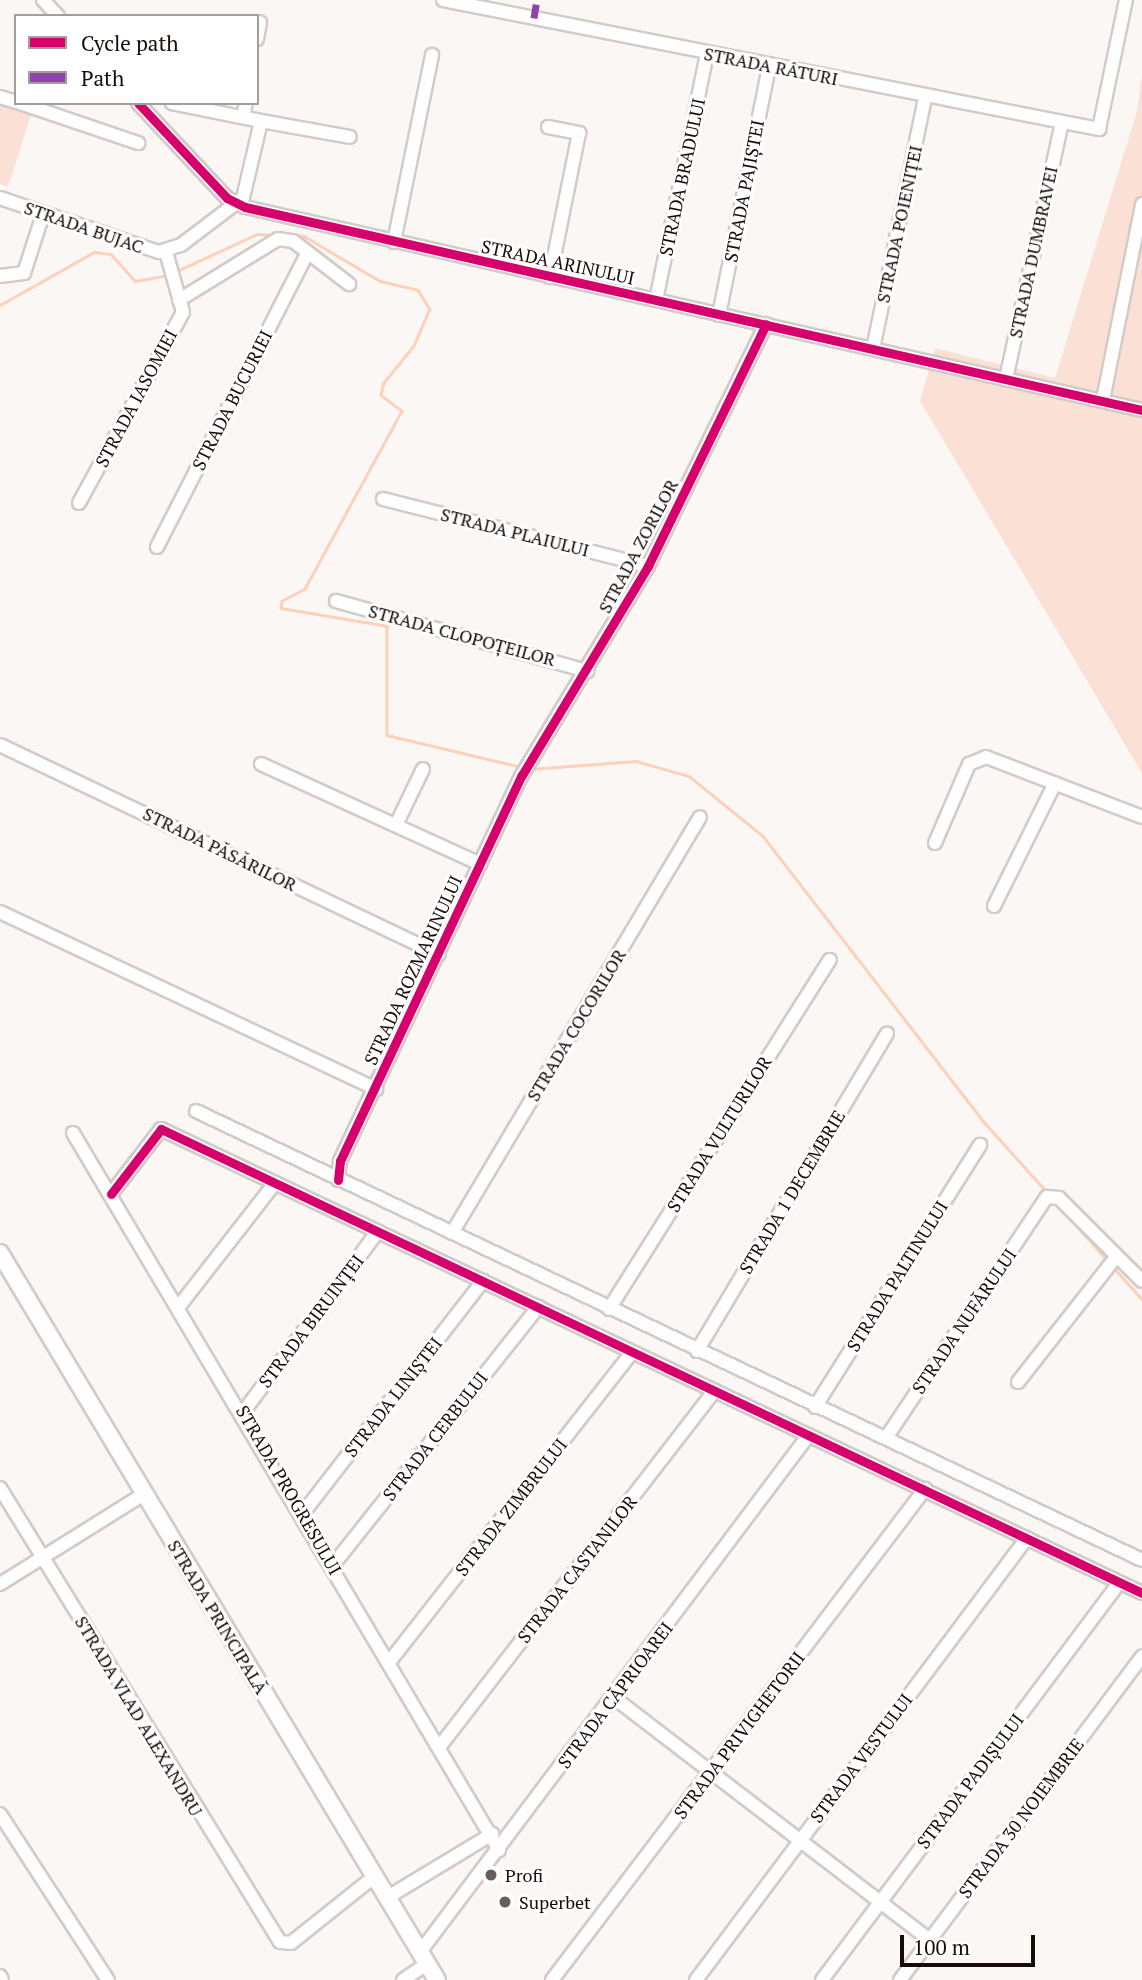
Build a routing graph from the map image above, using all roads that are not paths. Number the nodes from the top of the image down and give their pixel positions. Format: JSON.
{"nodes":[{"id":1,"x":43,"y":0,"type":"edge"},
{"id":2,"x":443,"y":0,"type":"edge"},
{"id":3,"x":1126,"y":0,"type":"edge"},
{"id":4,"x":56,"y":14,"type":"edge"},
{"id":5,"x":260,"y":22,"type":"dead end"},
{"id":6,"x":259,"y":28,"type":"edge"},
{"id":7,"x":707,"y":54,"type":"junction"},
{"id":8,"x":432,"y":55,"type":"dead end"},
{"id":9,"x":769,"y":66,"type":"junction"},
{"id":10,"x":925,"y":98,"type":"junction"},
{"id":11,"x":24,"y":105,"type":"edge"},
{"id":12,"x":140,"y":105,"type":"edge"},
{"id":13,"x":182,"y":105,"type":"edge"},
{"id":14,"x":246,"y":105,"type":"edge"},
{"id":15,"x":243,"y":117,"type":"junction"},
{"id":16,"x":261,"y":121,"type":"junction"},
{"id":17,"x":1060,"y":126,"type":"junction"},
{"id":18,"x":548,"y":127,"type":"dead end"},
{"id":19,"x":350,"y":137,"type":"dead end"},
{"id":20,"x":138,"y":144,"type":"dead end"},
{"id":21,"x":0,"y":198,"type":"edge"},
{"id":22,"x":237,"y":204,"type":"junction"},
{"id":23,"x":1142,"y":204,"type":"edge"},
{"id":24,"x":43,"y":214,"type":"junction"},
{"id":25,"x":394,"y":242,"type":"junction"},
{"id":26,"x":166,"y":252,"type":"junction"},
{"id":27,"x":307,"y":254,"type":"junction"},
{"id":28,"x":0,"y":276,"type":"edge"},
{"id":29,"x":550,"y":277,"type":"junction"},
{"id":30,"x":349,"y":284,"type":"dead end"},
{"id":31,"x":179,"y":300,"type":"junction"},
{"id":32,"x":656,"y":300,"type":"junction"},
{"id":33,"x":719,"y":315,"type":"junction"},
{"id":34,"x":766,"y":324,"type":"junction"},
{"id":35,"x":873,"y":349,"type":"junction"},
{"id":36,"x":1006,"y":379,"type":"junction"},
{"id":37,"x":1103,"y":400,"type":"junction"},
{"id":38,"x":1142,"y":410,"type":"edge"},
{"id":39,"x":383,"y":499,"type":"dead end"},
{"id":40,"x":79,"y":503,"type":"dead end"},
{"id":41,"x":158,"y":547,"type":"dead end"},
{"id":42,"x":648,"y":566,"type":"junction"},
{"id":43,"x":335,"y":601,"type":"dead end"},
{"id":44,"x":587,"y":671,"type":"junction"},
{"id":45,"x":0,"y":744,"type":"edge"},
{"id":46,"x":261,"y":764,"type":"dead end"},
{"id":47,"x":424,"y":769,"type":"dead end"},
{"id":48,"x":522,"y":775,"type":"joint"},
{"id":49,"x":1055,"y":783,"type":"junction"},
{"id":50,"x":700,"y":817,"type":"dead end"},
{"id":51,"x":1142,"y":817,"type":"edge"},
{"id":52,"x":396,"y":825,"type":"junction"},
{"id":53,"x":935,"y":843,"type":"dead end"},
{"id":54,"x":480,"y":864,"type":"junction"},
{"id":55,"x":994,"y":906,"type":"dead end"},
{"id":56,"x":0,"y":912,"type":"edge"},
{"id":57,"x":439,"y":954,"type":"junction"},
{"id":58,"x":830,"y":960,"type":"dead end"},
{"id":59,"x":887,"y":1033,"type":"dead end"},
{"id":60,"x":376,"y":1089,"type":"junction"},
{"id":61,"x":195,"y":1111,"type":"dead end"},
{"id":62,"x":73,"y":1133,"type":"dead end"},
{"id":63,"x":980,"y":1145,"type":"dead end"},
{"id":64,"x":338,"y":1180,"type":"junction"},
{"id":65,"x":275,"y":1183,"type":"junction"},
{"id":66,"x":111,"y":1194,"type":"junction"},
{"id":67,"x":378,"y":1231,"type":"junction"},
{"id":68,"x":452,"y":1233,"type":"junction"},
{"id":69,"x":0,"y":1253,"type":"edge"},
{"id":70,"x":1110,"y":1262,"type":"junction"},
{"id":71,"x":1142,"y":1281,"type":"edge"},
{"id":72,"x":483,"y":1282,"type":"junction"},
{"id":73,"x":180,"y":1305,"type":"junction"},
{"id":74,"x":538,"y":1307,"type":"junction"},
{"id":75,"x":609,"y":1309,"type":"junction"},
{"id":76,"x":697,"y":1351,"type":"junction"},
{"id":77,"x":632,"y":1352,"type":"junction"},
{"id":78,"x":1018,"y":1382,"type":"dead end"},
{"id":79,"x":714,"y":1391,"type":"junction"},
{"id":80,"x":814,"y":1407,"type":"junction"},
{"id":81,"x":244,"y":1411,"type":"junction"},
{"id":82,"x":808,"y":1436,"type":"junction"},
{"id":83,"x":886,"y":1438,"type":"junction"},
{"id":84,"x":0,"y":1488,"type":"edge"},
{"id":85,"x":925,"y":1489,"type":"junction"},
{"id":86,"x":144,"y":1494,"type":"junction"},
{"id":87,"x":303,"y":1513,"type":"junction"},
{"id":88,"x":1027,"y":1538,"type":"junction"},
{"id":89,"x":43,"y":1557,"type":"junction"},
{"id":90,"x":1142,"y":1560,"type":"edge"},
{"id":91,"x":333,"y":1565,"type":"junction"},
{"id":92,"x":1119,"y":1583,"type":"junction"},
{"id":93,"x":0,"y":1584,"type":"edge"},
{"id":94,"x":1142,"y":1593,"type":"edge"},
{"id":95,"x":1142,"y":1657,"type":"edge"},
{"id":96,"x":390,"y":1661,"type":"junction"},
{"id":97,"x":613,"y":1697,"type":"junction"},
{"id":98,"x":440,"y":1746,"type":"junction"},
{"id":99,"x":713,"y":1769,"type":"junction"},
{"id":100,"x":0,"y":1814,"type":"edge"},
{"id":101,"x":492,"y":1834,"type":"junction"},
{"id":102,"x":801,"y":1838,"type":"junction"},
{"id":103,"x":499,"y":1850,"type":"junction"},
{"id":104,"x":375,"y":1876,"type":"junction"},
{"id":105,"x":388,"y":1897,"type":"junction"},
{"id":106,"x":881,"y":1900,"type":"junction"},
{"id":107,"x":930,"y":1940,"type":"junction"},
{"id":108,"x":423,"y":1958,"type":"junction"},
{"id":109,"x":108,"y":1980,"type":"edge"},
{"id":110,"x":403,"y":1980,"type":"edge"},
{"id":111,"x":437,"y":1980,"type":"edge"},
{"id":112,"x":552,"y":1980,"type":"edge"},
{"id":113,"x":696,"y":1980,"type":"edge"},
{"id":114,"x":822,"y":1980,"type":"edge"},
{"id":115,"x":901,"y":1980,"type":"edge"}],
"edges":[{"from":1,"to":4,"type":"street"},
{"from":2,"to":7,"type":"street","name":"STRADA RÂTURI"},
{"from":3,"to":17,"type":"street","name":"STRADA RÂTURI"},
{"from":5,"to":6,"type":"street"},
{"from":7,"to":9,"type":"street","name":"STRADA RÂTURI"},
{"from":7,"to":32,"type":"street","name":"STRADA BRADULUI"},
{"from":8,"to":25,"type":"street"},
{"from":9,"to":10,"type":"street","name":"STRADA RÂTURI"},
{"from":9,"to":33,"type":"street","name":"STRADA PAJIȘTEI"},
{"from":10,"to":17,"type":"street","name":"STRADA RÂTURI"},
{"from":10,"to":35,"type":"street","name":"STRADA POIENIȚEI"},
{"from":11,"to":20,"type":"street"},
{"from":12,"to":22,"type":"street"},
{"from":13,"to":15,"type":"street"},
{"from":14,"to":15,"type":"street"},
{"from":15,"to":16,"type":"street"},
{"from":16,"to":19,"type":"street"},
{"from":16,"to":22,"type":"street"},
{"from":17,"to":36,"type":"street","name":"STRADA DUMBRAVEI"},
{"from":18,"to":29,"type":"street","name":"STRADA ARINULUI"},
{"from":21,"to":24,"type":"street","name":"STRADA BUJAC"},
{"from":22,"to":25,"type":"street","name":"STRADA ARINULUI"},
{"from":22,"to":26,"type":"street","name":"STRADA BUJAC"},
{"from":23,"to":37,"type":"street"},
{"from":24,"to":26,"type":"street","name":"STRADA BUJAC"},
{"from":24,"to":28,"type":"street"},
{"from":25,"to":29,"type":"street","name":"STRADA ARINULUI"},
{"from":26,"to":31,"type":"street","name":"STRADA IASOMIEI"},
{"from":27,"to":30,"type":"street"},
{"from":27,"to":31,"type":"street"},
{"from":27,"to":41,"type":"street","name":"STRADA BUCURIEI"},
{"from":29,"to":32,"type":"street","name":"STRADA ARINULUI"},
{"from":31,"to":40,"type":"street","name":"STRADA IASOMIEI"},
{"from":32,"to":33,"type":"street","name":"STRADA ARINULUI"},
{"from":33,"to":34,"type":"street","name":"STRADA ARINULUI"},
{"from":34,"to":35,"type":"street","name":"STRADA ARINULUI"},
{"from":34,"to":42,"type":"street","name":"STRADA ZORILOR"},
{"from":35,"to":36,"type":"street","name":"STRADA ARINULUI"},
{"from":36,"to":37,"type":"street","name":"STRADA ARINULUI"},
{"from":37,"to":38,"type":"street","name":"STRADA ARINULUI"},
{"from":39,"to":42,"type":"street","name":"STRADA PLAIULUI"},
{"from":42,"to":44,"type":"street","name":"STRADA ZORILOR"},
{"from":43,"to":44,"type":"street","name":"STRADA CLOPOȚEILOR"},
{"from":44,"to":48,"type":"street","name":"STRADA ZORILOR"},
{"from":45,"to":57,"type":"street","name":"STRADA PĂSĂRILOR"},
{"from":46,"to":52,"type":"street","name":"STRADA ROZMARINULUI"},
{"from":47,"to":52,"type":"street"},
{"from":48,"to":54,"type":"street","name":"STRADA ROZMARINULUI"},
{"from":49,"to":51,"type":"street"},
{"from":49,"to":53,"type":"street"},
{"from":49,"to":55,"type":"street"},
{"from":50,"to":68,"type":"street","name":"STRADA COCORILOR"},
{"from":52,"to":54,"type":"street","name":"STRADA ROZMARINULUI"},
{"from":54,"to":57,"type":"street","name":"STRADA ROZMARINULUI"},
{"from":56,"to":60,"type":"street"},
{"from":57,"to":60,"type":"street","name":"STRADA ROZMARINULUI"},
{"from":58,"to":75,"type":"street","name":"STRADA VULTURILOR"},
{"from":59,"to":76,"type":"street","name":"STRADA 1 DECEMBRIE"},
{"from":60,"to":64,"type":"street","name":"STRADA ROZMARINULUI"},
{"from":61,"to":64,"type":"street"},
{"from":62,"to":66,"type":"street","name":"STRADA PROGRESULUI"},
{"from":63,"to":80,"type":"street","name":"STRADA PALTINULUI"},
{"from":64,"to":68,"type":"street"},
{"from":65,"to":66,"type":"street"},
{"from":65,"to":67,"type":"street"},
{"from":65,"to":73,"type":"street"},
{"from":66,"to":73,"type":"street","name":"STRADA PROGRESULUI"},
{"from":67,"to":72,"type":"street"},
{"from":67,"to":81,"type":"street","name":"STRADA BIRUINȚEI"},
{"from":68,"to":75,"type":"street"},
{"from":69,"to":86,"type":"main road","name":"STRADA PRINCIPALĂ"},
{"from":70,"to":71,"type":"street"},
{"from":70,"to":78,"type":"street"},
{"from":70,"to":83,"type":"street","name":"STRADA NUFĂRULUI"},
{"from":72,"to":74,"type":"street"},
{"from":72,"to":87,"type":"street","name":"STRADA LINIȘTEI"},
{"from":73,"to":81,"type":"street","name":"STRADA PROGRESULUI"},
{"from":74,"to":77,"type":"street"},
{"from":74,"to":91,"type":"street","name":"STRADA CERBULUI"},
{"from":75,"to":76,"type":"street"},
{"from":76,"to":80,"type":"street"},
{"from":77,"to":79,"type":"street"},
{"from":77,"to":96,"type":"street","name":"STRADA ZIMBRULUI"},
{"from":79,"to":82,"type":"street"},
{"from":79,"to":98,"type":"street","name":"STRADA CASTANILOR"},
{"from":80,"to":83,"type":"street"},
{"from":81,"to":87,"type":"street","name":"STRADA PROGRESULUI"},
{"from":82,"to":85,"type":"street"},
{"from":82,"to":97,"type":"street","name":"STRADA CĂPRIOAREI"},
{"from":83,"to":90,"type":"street"},
{"from":84,"to":89,"type":"street","name":"STRADA VLAD ALEXANDRU"},
{"from":85,"to":88,"type":"street"},
{"from":85,"to":99,"type":"street","name":"STRADA PRIVIGHETORII"},
{"from":86,"to":89,"type":"street"},
{"from":86,"to":104,"type":"main road","name":"STRADA PRINCIPALĂ"},
{"from":87,"to":91,"type":"street","name":"STRADA PROGRESULUI"},
{"from":88,"to":92,"type":"street"},
{"from":88,"to":102,"type":"street","name":"STRADA VESTULUI"},
{"from":89,"to":93,"type":"street"},
{"from":89,"to":104,"type":"street","name":"STRADA VLAD ALEXANDRU"},
{"from":91,"to":96,"type":"street","name":"STRADA PROGRESULUI"},
{"from":92,"to":94,"type":"street"},
{"from":92,"to":106,"type":"street","name":"STRADA PADIȘULUI"},
{"from":95,"to":107,"type":"street","name":"STRADA 30 NOIEMBRIE"},
{"from":96,"to":98,"type":"street","name":"STRADA PROGRESULUI"},
{"from":97,"to":99,"type":"street"},
{"from":97,"to":103,"type":"street","name":"STRADA CĂPRIOAREI"},
{"from":98,"to":101,"type":"street","name":"STRADA PROGRESULUI"},
{"from":99,"to":102,"type":"street"},
{"from":99,"to":112,"type":"street","name":"STRADA PRIVIGHETORII"},
{"from":100,"to":109,"type":"street"},
{"from":101,"to":103,"type":"street","name":"STRADA PROGRESULUI"},
{"from":101,"to":105,"type":"street"},
{"from":102,"to":106,"type":"street"},
{"from":102,"to":113,"type":"street","name":"STRADA VESTULUI"},
{"from":103,"to":108,"type":"street","name":"STRADA CĂPRIOAREI"},
{"from":104,"to":105,"type":"main road","name":"STRADA PRINCIPALĂ"},
{"from":105,"to":108,"type":"main road","name":"STRADA PRINCIPALĂ"},
{"from":106,"to":107,"type":"street"},
{"from":106,"to":114,"type":"street","name":"STRADA PADIȘULUI"},
{"from":107,"to":115,"type":"street","name":"STRADA 30 NOIEMBRIE"},
{"from":108,"to":110,"type":"street","name":"STRADA CĂPRIOAREI"},
{"from":108,"to":111,"type":"main road","name":"STRADA PRINCIPALĂ"}]}
